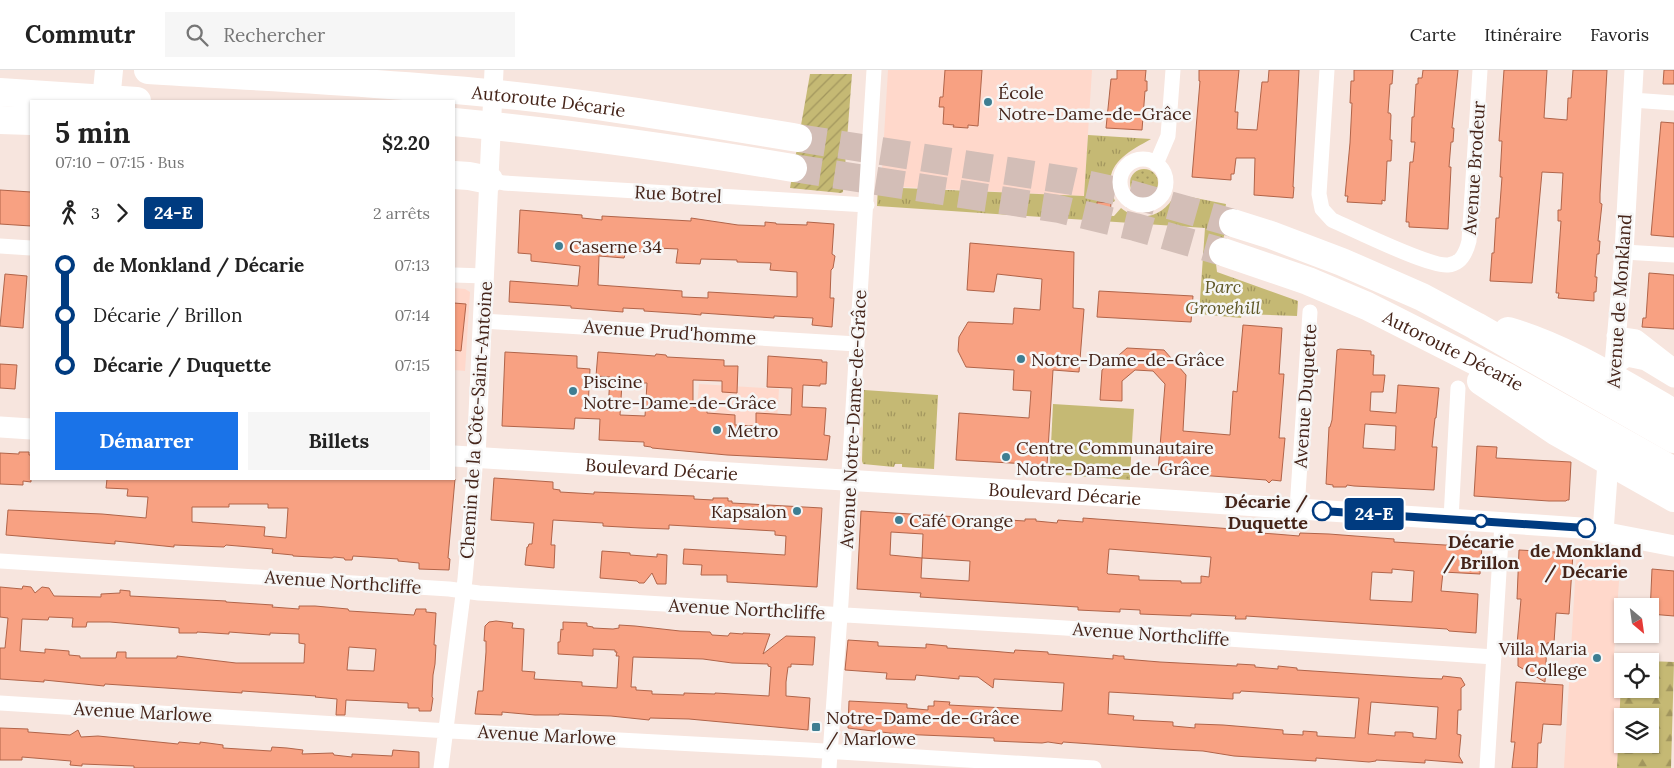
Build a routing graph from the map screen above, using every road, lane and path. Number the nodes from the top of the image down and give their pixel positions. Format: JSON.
{"nodes":[{"id":1,"x":108,"y":70,"type":"edge"},
{"id":2,"x":148,"y":70,"type":"edge"},
{"id":3,"x":437,"y":70,"type":"edge"},
{"id":4,"x":494,"y":70,"type":"edge"},
{"id":5,"x":874,"y":70,"type":"edge"},
{"id":6,"x":1173,"y":70,"type":"edge"},
{"id":7,"x":1327,"y":70,"type":"edge"},
{"id":8,"x":1480,"y":70,"type":"edge"},
{"id":9,"x":1634,"y":70,"type":"edge"},
{"id":10,"x":0,"y":92,"type":"edge"},
{"id":11,"x":106,"y":100,"type":"edge"},
{"id":12,"x":122,"y":100,"type":"edge"},
{"id":13,"x":1632,"y":100,"type":"junction"},
{"id":14,"x":1674,"y":103,"type":"edge"},
{"id":15,"x":627,"y":110,"type":"junction"},
{"id":16,"x":0,"y":120,"type":"edge"},
{"id":17,"x":30,"y":121,"type":"edge"},
{"id":18,"x":455,"y":122,"type":"edge"},
{"id":19,"x":798,"y":138,"type":"tunnel mouth"},
{"id":20,"x":1156,"y":164,"type":"dead end"},
{"id":21,"x":793,"y":168,"type":"tunnel mouth"},
{"id":22,"x":455,"y":175,"type":"edge"},
{"id":23,"x":489,"y":175,"type":"junction"},
{"id":24,"x":867,"y":206,"type":"junction"},
{"id":25,"x":1233,"y":222,"type":"tunnel mouth"},
{"id":26,"x":0,"y":246,"type":"edge"},
{"id":27,"x":30,"y":248,"type":"edge"},
{"id":28,"x":1223,"y":252,"type":"tunnel mouth"},
{"id":29,"x":1624,"y":252,"type":"junction"},
{"id":30,"x":1674,"y":255,"type":"edge"},
{"id":31,"x":455,"y":275,"type":"edge"},
{"id":32,"x":485,"y":276,"type":"junction"},
{"id":33,"x":1367,"y":306,"type":"junction"},
{"id":34,"x":1310,"y":312,"type":"dead end"},
{"id":35,"x":1455,"y":315,"type":"junction"},
{"id":36,"x":483,"y":321,"type":"junction"},
{"id":37,"x":1616,"y":336,"type":"junction"},
{"id":38,"x":857,"y":344,"type":"junction"},
{"id":39,"x":1614,"y":364,"type":"junction"},
{"id":40,"x":1674,"y":369,"type":"edge"},
{"id":41,"x":1674,"y":376,"type":"edge"},
{"id":42,"x":1458,"y":388,"type":"dead end"},
{"id":43,"x":1674,"y":414,"type":"edge"},
{"id":44,"x":0,"y":427,"type":"edge"},
{"id":45,"x":30,"y":429,"type":"edge"},
{"id":46,"x":1674,"y":439,"type":"edge"},
{"id":47,"x":455,"y":456,"type":"edge"},
{"id":48,"x":476,"y":457,"type":"junction"},
{"id":49,"x":1674,"y":471,"type":"edge"},
{"id":50,"x":849,"y":481,"type":"junction"},
{"id":51,"x":1674,"y":498,"type":"edge"},
{"id":52,"x":1297,"y":509,"type":"junction"},
{"id":53,"x":1451,"y":519,"type":"junction"},
{"id":54,"x":1502,"y":523,"type":"junction"},
{"id":55,"x":1603,"y":532,"type":"junction"},
{"id":56,"x":1674,"y":546,"type":"edge"},
{"id":57,"x":0,"y":561,"type":"edge"},
{"id":58,"x":463,"y":591,"type":"junction"},
{"id":59,"x":840,"y":614,"type":"junction"},
{"id":60,"x":1494,"y":657,"type":"junction"},
{"id":61,"x":0,"y":704,"type":"edge"},
{"id":62,"x":445,"y":730,"type":"junction"},
{"id":63,"x":830,"y":752,"type":"junction"},
{"id":64,"x":441,"y":768,"type":"edge"},
{"id":65,"x":829,"y":768,"type":"edge"},
{"id":66,"x":1094,"y":768,"type":"edge"},
{"id":67,"x":1487,"y":768,"type":"edge"}],
"edges":[{"from":1,"to":11,"type":"highway"},
{"from":2,"to":15,"type":"highway","name":"Autoroute Décarie"},
{"from":3,"to":15,"type":"highway"},
{"from":4,"to":23,"type":"street","name":"Chemin de la Côte-Saint-Antoine"},
{"from":5,"to":24,"type":"street","name":"Avenue Notre-Dame-de-Grâce"},
{"from":6,"to":20,"type":"street"},
{"from":7,"to":8,"type":"street","name":"Avenue Brodeur"},
{"from":9,"to":13,"type":"street","name":"Avenue de Monkland"},
{"from":10,"to":12,"type":"highway"},
{"from":13,"to":14,"type":"street"},
{"from":13,"to":29,"type":"street","name":"Avenue de Monkland"},
{"from":15,"to":19,"type":"highway","name":"Autoroute Décarie"},
{"from":16,"to":17,"type":"highway"},
{"from":18,"to":21,"type":"highway","name":"Autoroute Décarie"},
{"from":22,"to":23,"type":"highway"},
{"from":23,"to":24,"type":"street","name":"Rue Botrel"},
{"from":23,"to":32,"type":"street","name":"Chemin de la Côte-Saint-Antoine"},
{"from":24,"to":38,"type":"street","name":"Avenue Notre-Dame-de-Grâce"},
{"from":25,"to":35,"type":"highway","name":"Autoroute Décarie"},
{"from":26,"to":27,"type":"street"},
{"from":28,"to":33,"type":"highway","name":"Autoroute Décarie"},
{"from":29,"to":30,"type":"street"},
{"from":29,"to":37,"type":"street","name":"Avenue de Monkland"},
{"from":31,"to":32,"type":"street"},
{"from":32,"to":36,"type":"street","name":"Chemin de la Côte-Saint-Antoine"},
{"from":33,"to":49,"type":"highway","name":"Autoroute Décarie"},
{"from":33,"to":51,"type":"highway"},
{"from":34,"to":52,"type":"street","name":"Avenue Duquette"},
{"from":35,"to":43,"type":"highway"},
{"from":35,"to":46,"type":"highway","name":"Autoroute Décarie"},
{"from":36,"to":38,"type":"street","name":"Avenue Prud'homme"},
{"from":36,"to":48,"type":"street","name":"Chemin de la Côte-Saint-Antoine"},
{"from":37,"to":39,"type":"street","name":"Avenue de Monkland"},
{"from":37,"to":40,"type":"street"},
{"from":38,"to":50,"type":"street","name":"Avenue Notre-Dame-de-Grâce"},
{"from":39,"to":41,"type":"main road"},
{"from":39,"to":55,"type":"main road","name":"Avenue de Monkland"},
{"from":42,"to":53,"type":"street"},
{"from":44,"to":45,"type":"main road"},
{"from":47,"to":48,"type":"main road","name":"Boulevard Décarie"},
{"from":48,"to":50,"type":"main road","name":"Boulevard Décarie"},
{"from":48,"to":58,"type":"street","name":"Chemin de la Côte-Saint-Antoine"},
{"from":50,"to":52,"type":"main road","name":"Boulevard Décarie"},
{"from":50,"to":59,"type":"street","name":"Avenue Notre-Dame-de-Grâce"},
{"from":52,"to":53,"type":"main road","name":"Boulevard Décarie"},
{"from":53,"to":54,"type":"main road","name":"Boulevard Décarie"},
{"from":54,"to":55,"type":"main road","name":"Boulevard Décarie"},
{"from":54,"to":60,"type":"street"},
{"from":55,"to":56,"type":"main road","name":"Boulevard Décarie"},
{"from":57,"to":58,"type":"street","name":"Avenue Northcliffe"},
{"from":58,"to":59,"type":"street","name":"Avenue Northcliffe"},
{"from":58,"to":62,"type":"street","name":"Chemin de la Côte-Saint-Antoine"},
{"from":59,"to":60,"type":"street","name":"Avenue Northcliffe"},
{"from":59,"to":63,"type":"street","name":"Avenue Notre-Dame-de-Grâce"},
{"from":60,"to":67,"type":"street"},
{"from":61,"to":62,"type":"street","name":"Avenue Marlowe"},
{"from":62,"to":63,"type":"street","name":"Avenue Marlowe"},
{"from":62,"to":64,"type":"street","name":"Chemin de la Côte-Saint-Antoine"},
{"from":63,"to":65,"type":"street","name":"Avenue Notre-Dame-de-Grâce"},
{"from":63,"to":66,"type":"street","name":"Avenue Marlowe"}]}
